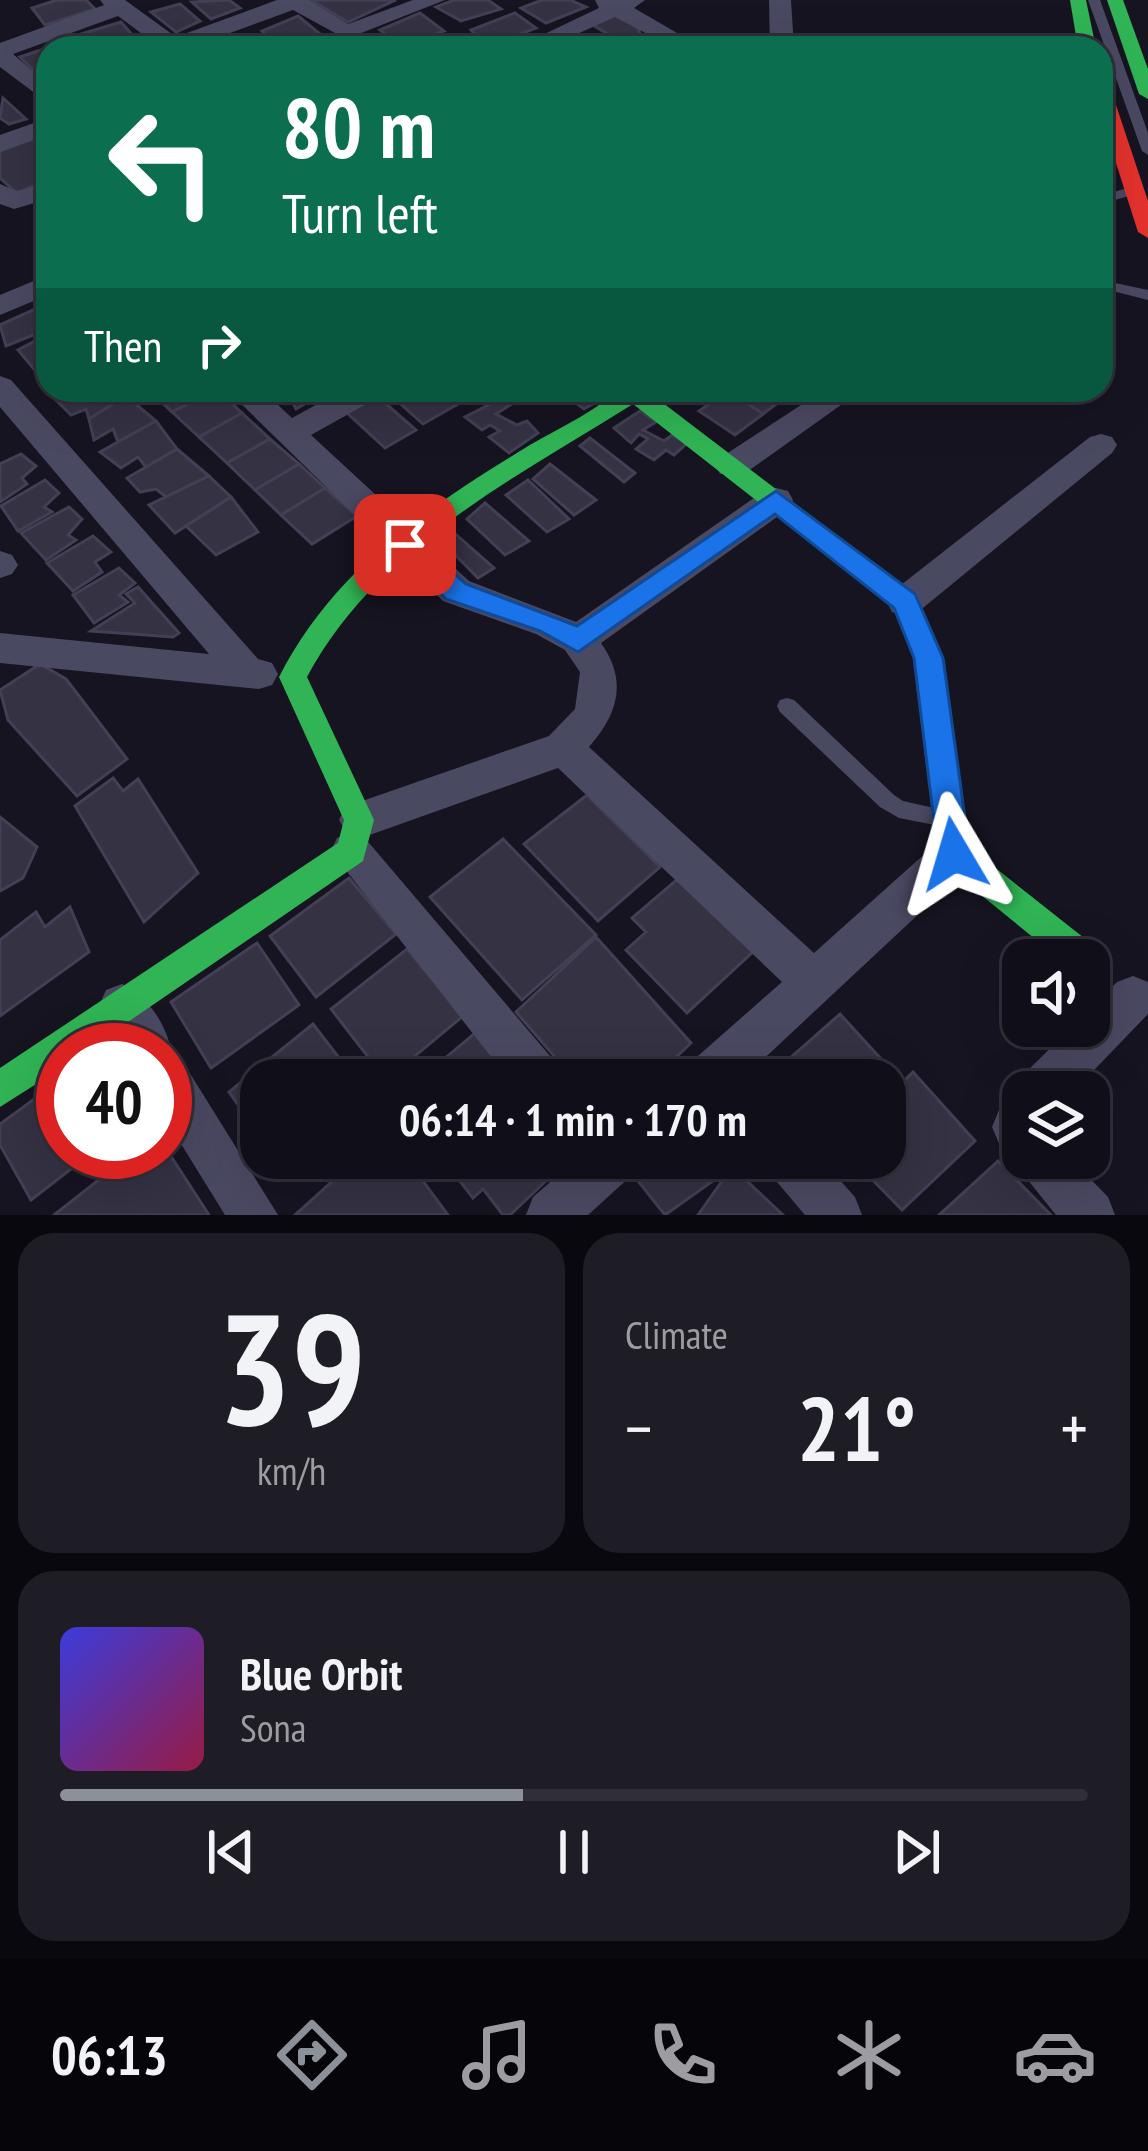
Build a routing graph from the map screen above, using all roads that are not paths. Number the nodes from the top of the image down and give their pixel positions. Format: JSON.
{"nodes":[{"id":1,"x":780,"y":0,"type":"edge"},
{"id":2,"x":1078,"y":0,"type":"edge"},
{"id":3,"x":1094,"y":0,"type":"edge"},
{"id":4,"x":296,"y":1,"type":"edge"},
{"id":5,"x":428,"y":1,"type":"edge"},
{"id":6,"x":618,"y":3,"type":"edge"},
{"id":7,"x":116,"y":4,"type":"edge"},
{"id":8,"x":1128,"y":14,"type":"edge"},
{"id":9,"x":40,"y":36,"type":"edge"},
{"id":10,"x":159,"y":36,"type":"edge"},
{"id":11,"x":203,"y":36,"type":"edge"},
{"id":12,"x":551,"y":36,"type":"edge"},
{"id":13,"x":672,"y":36,"type":"edge"},
{"id":14,"x":782,"y":36,"type":"edge"},
{"id":15,"x":1085,"y":36,"type":"edge"},
{"id":16,"x":1107,"y":36,"type":"edge"},
{"id":17,"x":36,"y":38,"type":"edge"},
{"id":18,"x":0,"y":53,"type":"edge"},
{"id":19,"x":1113,"y":53,"type":"edge"},
{"id":20,"x":36,"y":85,"type":"edge"},
{"id":21,"x":1148,"y":93,"type":"edge"},
{"id":22,"x":1113,"y":126,"type":"edge"},
{"id":23,"x":36,"y":131,"type":"edge"},
{"id":24,"x":0,"y":145,"type":"edge"},
{"id":25,"x":1148,"y":152,"type":"edge"},
{"id":26,"x":1134,"y":190,"type":"junction"},
{"id":27,"x":0,"y":193,"type":"edge"},
{"id":28,"x":36,"y":194,"type":"edge"},
{"id":29,"x":1113,"y":196,"type":"edge"},
{"id":30,"x":1148,"y":232,"type":"edge"},
{"id":31,"x":1113,"y":287,"type":"edge"},
{"id":32,"x":36,"y":290,"type":"edge"},
{"id":33,"x":1148,"y":296,"type":"edge"},
{"id":34,"x":0,"y":306,"type":"edge"},
{"id":35,"x":0,"y":387,"type":"edge"},
{"id":36,"x":256,"y":402,"type":"edge"},
{"id":37,"x":346,"y":402,"type":"edge"},
{"id":38,"x":617,"y":402,"type":"edge"},
{"id":39,"x":646,"y":402,"type":"edge"},
{"id":40,"x":828,"y":402,"type":"edge"},
{"id":41,"x":289,"y":434,"type":"junction"},
{"id":42,"x":1101,"y":445,"type":"dead end"},
{"id":43,"x":732,"y":466,"type":"junction"},
{"id":44,"x":776,"y":500,"type":"junction"},
{"id":45,"x":405,"y":545,"type":"junction"},
{"id":46,"x":905,"y":602,"type":"junction"},
{"id":47,"x":578,"y":640,"type":"junction"},
{"id":48,"x":0,"y":648,"type":"edge"},
{"id":49,"x":248,"y":673,"type":"junction"},
{"id":50,"x":293,"y":677,"type":"junction"},
{"id":51,"x":787,"y":706,"type":"dead end"},
{"id":52,"x":563,"y":748,"type":"junction"},
{"id":53,"x":355,"y":835,"type":"junction"},
{"id":54,"x":952,"y":836,"type":"junction"},
{"id":55,"x":1064,"y":939,"type":"edge"},
{"id":56,"x":1110,"y":979,"type":"edge"},
{"id":57,"x":814,"y":982,"type":"junction"},
{"id":58,"x":1140,"y":1004,"type":"edge"},
{"id":59,"x":122,"y":1006,"type":"junction"},
{"id":60,"x":133,"y":1023,"type":"edge"},
{"id":61,"x":523,"y":1059,"type":"edge"},
{"id":62,"x":734,"y":1059,"type":"edge"},
{"id":63,"x":1064,"y":1071,"type":"edge"},
{"id":64,"x":0,"y":1089,"type":"edge"},
{"id":65,"x":192,"y":1118,"type":"edge"},
{"id":66,"x":588,"y":1179,"type":"edge"},
{"id":67,"x":806,"y":1179,"type":"edge"},
{"id":68,"x":1057,"y":1179,"type":"edge"},
{"id":69,"x":253,"y":1215,"type":"edge"},
{"id":70,"x":551,"y":1215,"type":"edge"},
{"id":71,"x":837,"y":1215,"type":"edge"},
{"id":72,"x":1090,"y":1215,"type":"edge"}],
"edges":[{"from":1,"to":14,"type":"street"},
{"from":2,"to":15,"type":"street"},
{"from":3,"to":16,"type":"lane"},
{"from":4,"to":5,"type":"street"},
{"from":4,"to":11,"type":"street"},
{"from":6,"to":12,"type":"street"},
{"from":6,"to":13,"type":"street"},
{"from":7,"to":9,"type":"street"},
{"from":7,"to":10,"type":"street"},
{"from":8,"to":21,"type":"street"},
{"from":17,"to":18,"type":"street"},
{"from":18,"to":20,"type":"street"},
{"from":19,"to":25,"type":"lane"},
{"from":22,"to":26,"type":"street"},
{"from":23,"to":24,"type":"street"},
{"from":26,"to":29,"type":"lane"},
{"from":26,"to":30,"type":"street"},
{"from":27,"to":28,"type":"street"},
{"from":31,"to":33,"type":"lane"},
{"from":32,"to":34,"type":"street"},
{"from":35,"to":49,"type":"street"},
{"from":36,"to":41,"type":"street"},
{"from":37,"to":41,"type":"street"},
{"from":38,"to":45,"type":"street"},
{"from":39,"to":43,"type":"street"},
{"from":40,"to":43,"type":"street"},
{"from":41,"to":45,"type":"street"},
{"from":42,"to":46,"type":"street"},
{"from":43,"to":44,"type":"street"},
{"from":44,"to":46,"type":"street"},
{"from":44,"to":47,"type":"street"},
{"from":45,"to":47,"type":"street"},
{"from":45,"to":50,"type":"street"},
{"from":46,"to":54,"type":"street"},
{"from":47,"to":52,"type":"street"},
{"from":48,"to":49,"type":"street"},
{"from":49,"to":50,"type":"street"},
{"from":50,"to":53,"type":"street"},
{"from":51,"to":54,"type":"lane"},
{"from":52,"to":53,"type":"street"},
{"from":52,"to":57,"type":"street"},
{"from":53,"to":59,"type":"street"},
{"from":53,"to":61,"type":"street"},
{"from":54,"to":55,"type":"street"},
{"from":54,"to":57,"type":"street"},
{"from":56,"to":58,"type":"street"},
{"from":57,"to":62,"type":"street"},
{"from":58,"to":63,"type":"street"},
{"from":59,"to":60,"type":"street"},
{"from":59,"to":64,"type":"street"},
{"from":65,"to":69,"type":"street"},
{"from":66,"to":70,"type":"street"},
{"from":67,"to":71,"type":"street"},
{"from":68,"to":72,"type":"street"}]}
